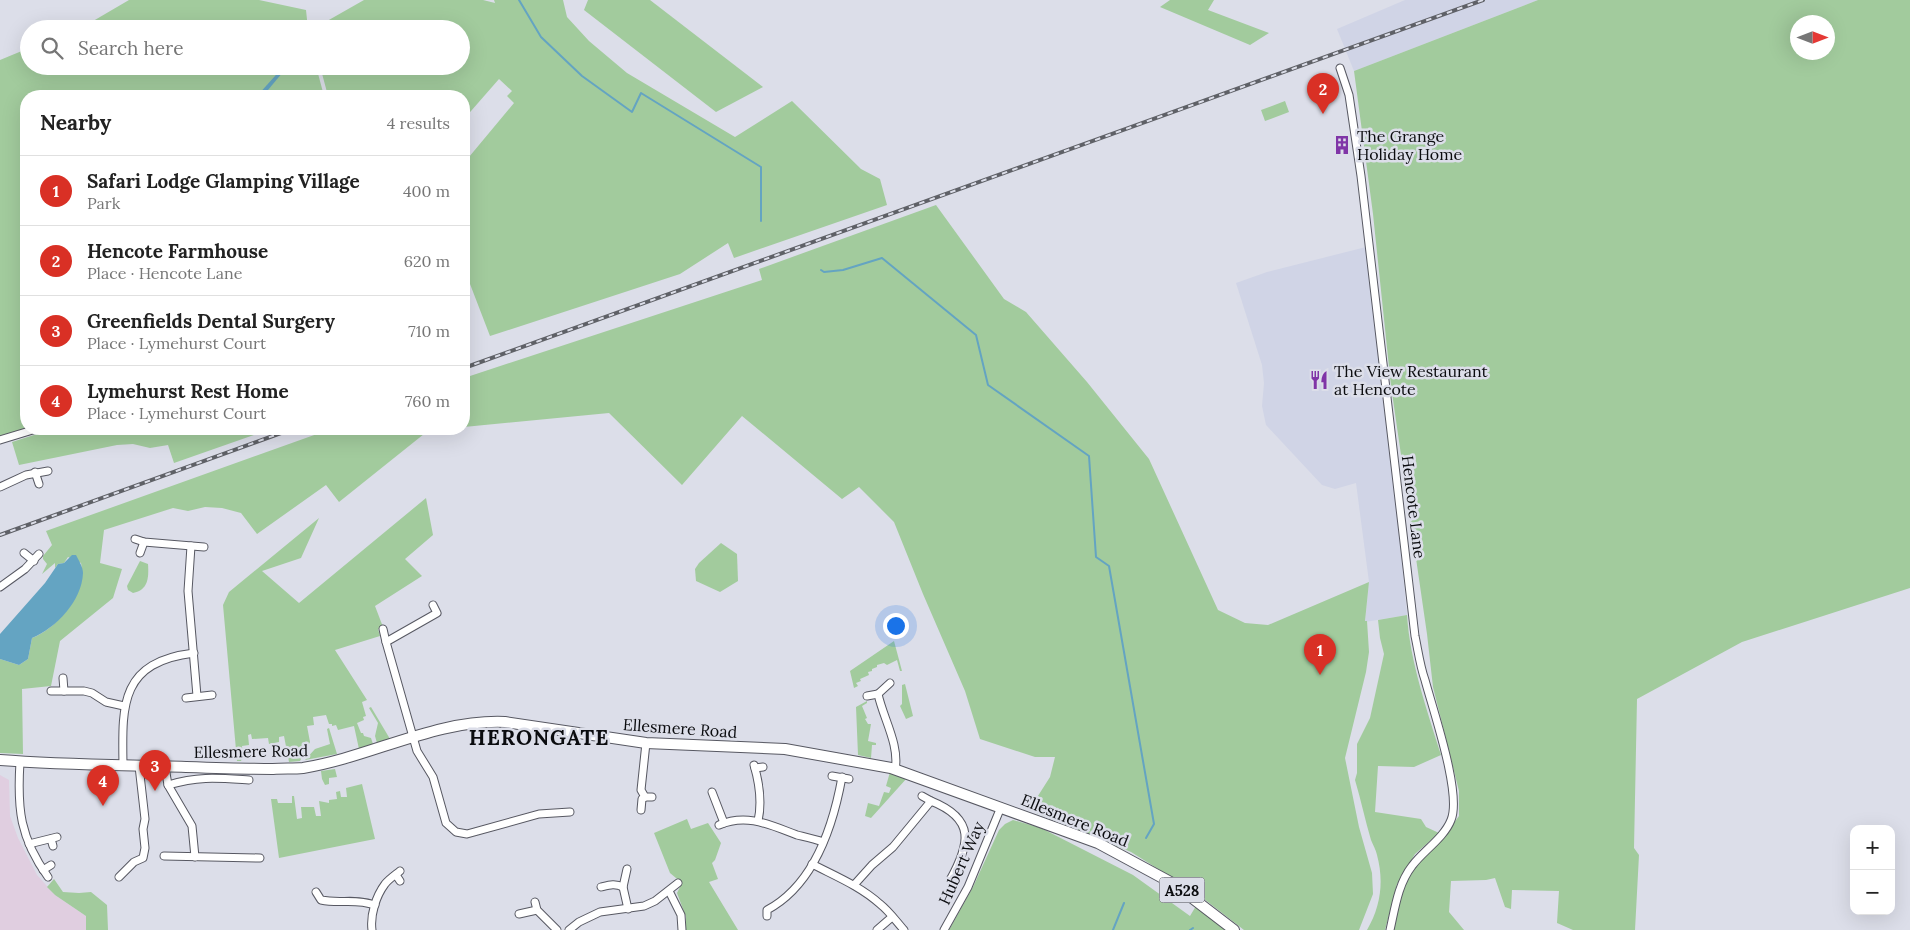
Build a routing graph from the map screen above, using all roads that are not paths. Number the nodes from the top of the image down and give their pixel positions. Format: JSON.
{"nodes":[{"id":1,"x":1340,"y":68,"type":"dead end"},
{"id":2,"x":20,"y":434,"type":"edge"},
{"id":3,"x":0,"y":440,"type":"edge"},
{"id":4,"x":48,"y":471,"type":"dead end"},
{"id":5,"x":35,"y":472,"type":"junction"},
{"id":6,"x":39,"y":484,"type":"dead end"},
{"id":7,"x":0,"y":487,"type":"edge"},
{"id":8,"x":135,"y":538,"type":"dead end"},
{"id":9,"x":144,"y":542,"type":"junction"},
{"id":10,"x":191,"y":546,"type":"junction"},
{"id":11,"x":204,"y":547,"type":"dead end"},
{"id":12,"x":24,"y":553,"type":"dead end"},
{"id":13,"x":140,"y":553,"type":"dead end"},
{"id":14,"x":39,"y":554,"type":"dead end"},
{"id":15,"x":34,"y":561,"type":"junction"},
{"id":16,"x":0,"y":587,"type":"edge"},
{"id":17,"x":433,"y":605,"type":"dead end"},
{"id":18,"x":383,"y":629,"type":"dead end"},
{"id":19,"x":386,"y":642,"type":"junction"},
{"id":20,"x":194,"y":653,"type":"junction"},
{"id":21,"x":64,"y":678,"type":"dead end"},
{"id":22,"x":890,"y":683,"type":"dead end"},
{"id":23,"x":64,"y":691,"type":"junction"},
{"id":24,"x":51,"y":692,"type":"dead end"},
{"id":25,"x":878,"y":694,"type":"junction"},
{"id":26,"x":212,"y":695,"type":"dead end"},
{"id":27,"x":197,"y":696,"type":"junction"},
{"id":28,"x":867,"y":696,"type":"dead end"},
{"id":29,"x":186,"y":698,"type":"dead end"},
{"id":30,"x":124,"y":706,"type":"junction"},
{"id":31,"x":413,"y":738,"type":"junction"},
{"id":32,"x":646,"y":743,"type":"junction"},
{"id":33,"x":0,"y":760,"type":"edge"},
{"id":34,"x":20,"y":762,"type":"junction"},
{"id":35,"x":123,"y":765,"type":"junction"},
{"id":36,"x":139,"y":766,"type":"junction"},
{"id":37,"x":165,"y":766,"type":"junction"},
{"id":38,"x":757,"y":767,"type":"dead end"},
{"id":39,"x":895,"y":770,"type":"junction"},
{"id":40,"x":832,"y":776,"type":"dead end"},
{"id":41,"x":249,"y":780,"type":"dead end"},
{"id":42,"x":168,"y":785,"type":"junction"},
{"id":43,"x":712,"y":792,"type":"dead end"},
{"id":44,"x":922,"y":796,"type":"dead end"},
{"id":45,"x":932,"y":801,"type":"junction"},
{"id":46,"x":1001,"y":807,"type":"junction"},
{"id":47,"x":641,"y":810,"type":"dead end"},
{"id":48,"x":570,"y":812,"type":"dead end"},
{"id":49,"x":758,"y":821,"type":"junction"},
{"id":50,"x":54,"y":841,"type":"dead end"},
{"id":51,"x":823,"y":842,"type":"junction"},
{"id":52,"x":29,"y":844,"type":"junction"},
{"id":53,"x":163,"y":856,"type":"dead end"},
{"id":54,"x":194,"y":857,"type":"junction"},
{"id":55,"x":260,"y":858,"type":"dead end"},
{"id":56,"x":812,"y":864,"type":"junction"},
{"id":57,"x":51,"y":865,"type":"dead end"},
{"id":58,"x":627,"y":869,"type":"dead end"},
{"id":59,"x":43,"y":870,"type":"junction"},
{"id":60,"x":399,"y":876,"type":"dead end"},
{"id":61,"x":119,"y":877,"type":"dead end"},
{"id":62,"x":48,"y":878,"type":"dead end"},
{"id":63,"x":950,"y":880,"type":"dead end"},
{"id":64,"x":678,"y":883,"type":"dead end"},
{"id":65,"x":854,"y":885,"type":"junction"},
{"id":66,"x":601,"y":887,"type":"dead end"},
{"id":67,"x":623,"y":887,"type":"junction"},
{"id":68,"x":669,"y":891,"type":"junction"},
{"id":69,"x":316,"y":892,"type":"dead end"},
{"id":70,"x":535,"y":902,"type":"dead end"},
{"id":71,"x":375,"y":905,"type":"junction"},
{"id":72,"x":628,"y":909,"type":"junction"},
{"id":73,"x":537,"y":910,"type":"junction"},
{"id":74,"x":519,"y":914,"type":"dead end"},
{"id":75,"x":767,"y":916,"type":"dead end"},
{"id":76,"x":892,"y":917,"type":"junction"},
{"id":77,"x":372,"y":930,"type":"edge"},
{"id":78,"x":557,"y":930,"type":"edge"},
{"id":79,"x":569,"y":930,"type":"edge"},
{"id":80,"x":682,"y":930,"type":"edge"},
{"id":81,"x":877,"y":930,"type":"edge"},
{"id":82,"x":904,"y":930,"type":"edge"},
{"id":83,"x":944,"y":930,"type":"edge"},
{"id":84,"x":1234,"y":930,"type":"edge"},
{"id":85,"x":1390,"y":930,"type":"edge"}],
"edges":[{"from":1,"to":85,"type":"street","name":"Hencote Lane"},
{"from":2,"to":3,"type":"street"},
{"from":4,"to":5,"type":"street"},
{"from":5,"to":6,"type":"street"},
{"from":5,"to":7,"type":"street"},
{"from":8,"to":9,"type":"street"},
{"from":9,"to":10,"type":"street"},
{"from":9,"to":13,"type":"street"},
{"from":10,"to":11,"type":"street"},
{"from":10,"to":20,"type":"street"},
{"from":12,"to":15,"type":"street"},
{"from":14,"to":15,"type":"street"},
{"from":15,"to":16,"type":"street"},
{"from":17,"to":19,"type":"street"},
{"from":18,"to":19,"type":"street"},
{"from":19,"to":31,"type":"street"},
{"from":20,"to":27,"type":"street"},
{"from":20,"to":30,"type":"street"},
{"from":21,"to":23,"type":"street"},
{"from":22,"to":25,"type":"street"},
{"from":23,"to":24,"type":"street"},
{"from":23,"to":30,"type":"street"},
{"from":25,"to":28,"type":"street"},
{"from":25,"to":39,"type":"street"},
{"from":26,"to":27,"type":"street"},
{"from":27,"to":29,"type":"street"},
{"from":30,"to":35,"type":"street"},
{"from":31,"to":32,"type":"main road","name":"Ellesmere Road","number":"A528"},
{"from":31,"to":37,"type":"main road","name":"Ellesmere Road","number":"A528"},
{"from":31,"to":48,"type":"street"},
{"from":32,"to":39,"type":"main road","name":"Ellesmere Road","number":"A528"},
{"from":32,"to":47,"type":"street"},
{"from":33,"to":34,"type":"main road","name":"Ellesmere Road","number":"A528"},
{"from":34,"to":35,"type":"main road","name":"Ellesmere Road","number":"A528"},
{"from":34,"to":52,"type":"street"},
{"from":35,"to":36,"type":"main road","name":"Ellesmere Road","number":"A528"},
{"from":36,"to":37,"type":"main road","name":"Ellesmere Road","number":"A528"},
{"from":36,"to":61,"type":"street"},
{"from":37,"to":42,"type":"street"},
{"from":38,"to":49,"type":"street"},
{"from":39,"to":46,"type":"main road","name":"Ellesmere Road","number":"A528"},
{"from":40,"to":51,"type":"street"},
{"from":41,"to":42,"type":"street","name":"Ellesmere Road"},
{"from":42,"to":54,"type":"street"},
{"from":43,"to":49,"type":"street"},
{"from":44,"to":45,"type":"street"},
{"from":45,"to":63,"type":"street"},
{"from":45,"to":65,"type":"street"},
{"from":46,"to":83,"type":"street","name":"Hubert Way"},
{"from":46,"to":84,"type":"main road","name":"Ellesmere Road","number":"A528"},
{"from":49,"to":51,"type":"street"},
{"from":50,"to":52,"type":"street"},
{"from":51,"to":56,"type":"street"},
{"from":52,"to":59,"type":"street"},
{"from":53,"to":54,"type":"street"},
{"from":54,"to":55,"type":"street"},
{"from":56,"to":65,"type":"street"},
{"from":56,"to":75,"type":"street"},
{"from":57,"to":59,"type":"street"},
{"from":58,"to":67,"type":"street"},
{"from":59,"to":62,"type":"street"},
{"from":60,"to":71,"type":"street"},
{"from":64,"to":68,"type":"street"},
{"from":65,"to":76,"type":"street"},
{"from":66,"to":67,"type":"street"},
{"from":67,"to":72,"type":"street"},
{"from":68,"to":72,"type":"street"},
{"from":68,"to":80,"type":"street"},
{"from":69,"to":71,"type":"street"},
{"from":70,"to":73,"type":"street"},
{"from":71,"to":77,"type":"street"},
{"from":72,"to":79,"type":"street"},
{"from":73,"to":74,"type":"street"},
{"from":73,"to":78,"type":"street"},
{"from":76,"to":81,"type":"street"},
{"from":76,"to":82,"type":"street"}]}
